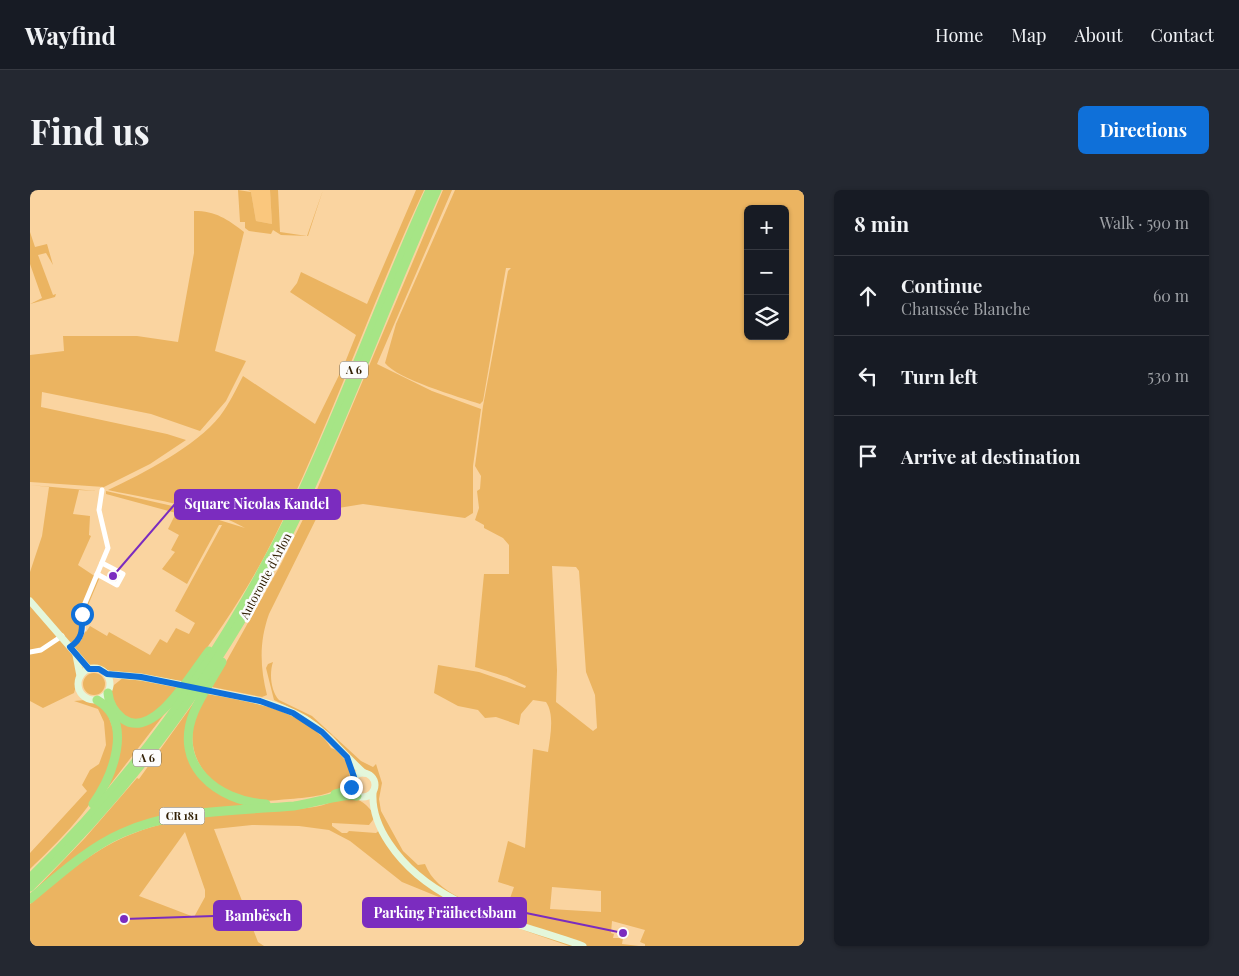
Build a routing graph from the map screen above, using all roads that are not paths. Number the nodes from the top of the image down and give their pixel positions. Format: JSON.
{"nodes":[{"id":1,"x":430,"y":190,"type":"edge"},
{"id":2,"x":437,"y":190,"type":"edge"},
{"id":3,"x":102,"y":490,"type":"dead end"},
{"id":4,"x":102,"y":562,"type":"junction"},
{"id":5,"x":97,"y":574,"type":"junction"},
{"id":6,"x":30,"y":600,"type":"edge"},
{"id":7,"x":246,"y":614,"type":"junction"},
{"id":8,"x":62,"y":636,"type":"junction"},
{"id":9,"x":224,"y":637,"type":"junction"},
{"id":10,"x":72,"y":650,"type":"junction"},
{"id":11,"x":30,"y":652,"type":"edge"},
{"id":12,"x":89,"y":669,"type":"junction"},
{"id":13,"x":107,"y":674,"type":"junction"},
{"id":14,"x":80,"y":676,"type":"junction"},
{"id":15,"x":125,"y":677,"type":"junction"},
{"id":16,"x":109,"y":689,"type":"junction"},
{"id":17,"x":97,"y":700,"type":"junction"},
{"id":18,"x":347,"y":757,"type":"junction"},
{"id":19,"x":364,"y":773,"type":"junction"},
{"id":20,"x":352,"y":780,"type":"junction"},
{"id":21,"x":373,"y":793,"type":"junction"},
{"id":22,"x":359,"y":797,"type":"junction"},
{"id":23,"x":376,"y":816,"type":"junction"},
{"id":24,"x":61,"y":846,"type":"junction"},
{"id":25,"x":30,"y":878,"type":"edge"},
{"id":26,"x":30,"y":887,"type":"edge"},
{"id":27,"x":30,"y":899,"type":"edge"},
{"id":28,"x":583,"y":946,"type":"edge"}],
"edges":[{"from":1,"to":9,"type":"highway","name":"Autoroute d'Arlon","number":"A 6"},
{"from":2,"to":7,"type":"highway","name":"Autoroute d'Arlon","number":"A 6"},
{"from":3,"to":4,"type":"street"},
{"from":4,"to":5,"type":"street"},
{"from":4,"to":5,"type":"street"},
{"from":5,"to":10,"type":"street"},
{"from":6,"to":8,"type":"main road"},
{"from":7,"to":20,"type":"highway","number":"A 6"},
{"from":7,"to":26,"type":"highway","name":"Autoroute d'Arlon","number":"A 6"},
{"from":8,"to":10,"type":"main road"},
{"from":8,"to":11,"type":"street"},
{"from":9,"to":16,"type":"highway"},
{"from":9,"to":24,"type":"highway","name":"Autoroute d'Arlon","number":"A 6"},
{"from":10,"to":12,"type":"main road"},
{"from":10,"to":14,"type":"main road"},
{"from":12,"to":13,"type":"main road"},
{"from":12,"to":14,"type":"main road"},
{"from":13,"to":15,"type":"main road"},
{"from":13,"to":16,"type":"main road"},
{"from":14,"to":17,"type":"main road"},
{"from":15,"to":16,"type":"main road"},
{"from":15,"to":18,"type":"main road"},
{"from":16,"to":17,"type":"main road"},
{"from":17,"to":24,"type":"highway","number":"A 6"},
{"from":18,"to":19,"type":"main road"},
{"from":18,"to":20,"type":"main road"},
{"from":19,"to":20,"type":"main road"},
{"from":19,"to":21,"type":"main road"},
{"from":20,"to":22,"type":"main road"},
{"from":21,"to":22,"type":"main road"},
{"from":21,"to":23,"type":"main road"},
{"from":22,"to":23,"type":"main road"},
{"from":22,"to":27,"type":"highway","number":"CR 181"},
{"from":23,"to":28,"type":"main road"},
{"from":24,"to":25,"type":"highway","name":"Autoroute d'Arlon","number":"A 6"}]}
